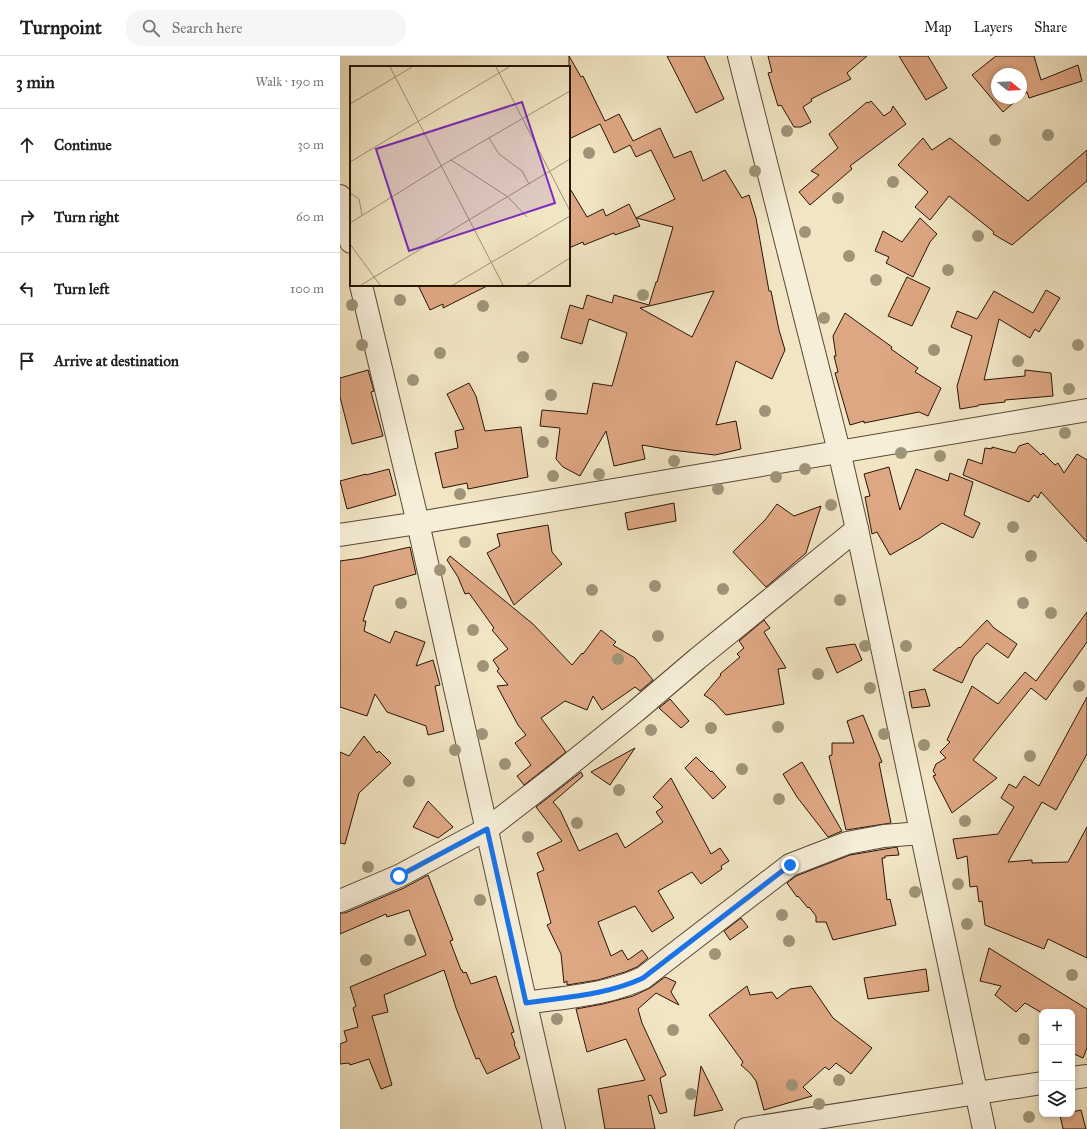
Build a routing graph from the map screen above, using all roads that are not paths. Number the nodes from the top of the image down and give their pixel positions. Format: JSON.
{"nodes":[{"id":1,"x":739,"y":56,"type":"edge"},
{"id":2,"x":340,"y":196,"type":"edge"},
{"id":3,"x":350,"y":238,"type":"edge"},
{"id":4,"x":361,"y":286,"type":"edge"},
{"id":5,"x":1087,"y":410,"type":"edge"},
{"id":6,"x":839,"y":451,"type":"junction"},
{"id":7,"x":418,"y":523,"type":"junction"},
{"id":8,"x":858,"y":529,"type":"junction"},
{"id":9,"x":340,"y":535,"type":"edge"},
{"id":10,"x":487,"y":829,"type":"junction"},
{"id":11,"x":921,"y":833,"type":"junction"},
{"id":12,"x":340,"y":901,"type":"edge"},
{"id":13,"x":526,"y":1003,"type":"junction"},
{"id":14,"x":1087,"y":1076,"type":"edge"},
{"id":15,"x":1075,"y":1078,"type":"edge"},
{"id":16,"x":1039,"y":1083,"type":"edge"},
{"id":17,"x":976,"y":1092,"type":"junction"},
{"id":18,"x":554,"y":1129,"type":"edge"},
{"id":19,"x":746,"y":1129,"type":"edge"},
{"id":20,"x":984,"y":1129,"type":"edge"}],
"edges":[{"from":1,"to":6,"type":"street"},
{"from":2,"to":3,"type":"street"},
{"from":4,"to":7,"type":"street"},
{"from":5,"to":6,"type":"street"},
{"from":6,"to":7,"type":"street"},
{"from":6,"to":8,"type":"street"},
{"from":7,"to":9,"type":"street"},
{"from":7,"to":10,"type":"street"},
{"from":8,"to":10,"type":"street"},
{"from":8,"to":11,"type":"street"},
{"from":10,"to":12,"type":"street"},
{"from":10,"to":13,"type":"street"},
{"from":11,"to":13,"type":"street"},
{"from":11,"to":17,"type":"street"},
{"from":13,"to":18,"type":"street"},
{"from":14,"to":15,"type":"street"},
{"from":16,"to":17,"type":"street"},
{"from":17,"to":19,"type":"street"},
{"from":17,"to":20,"type":"street"}]}
